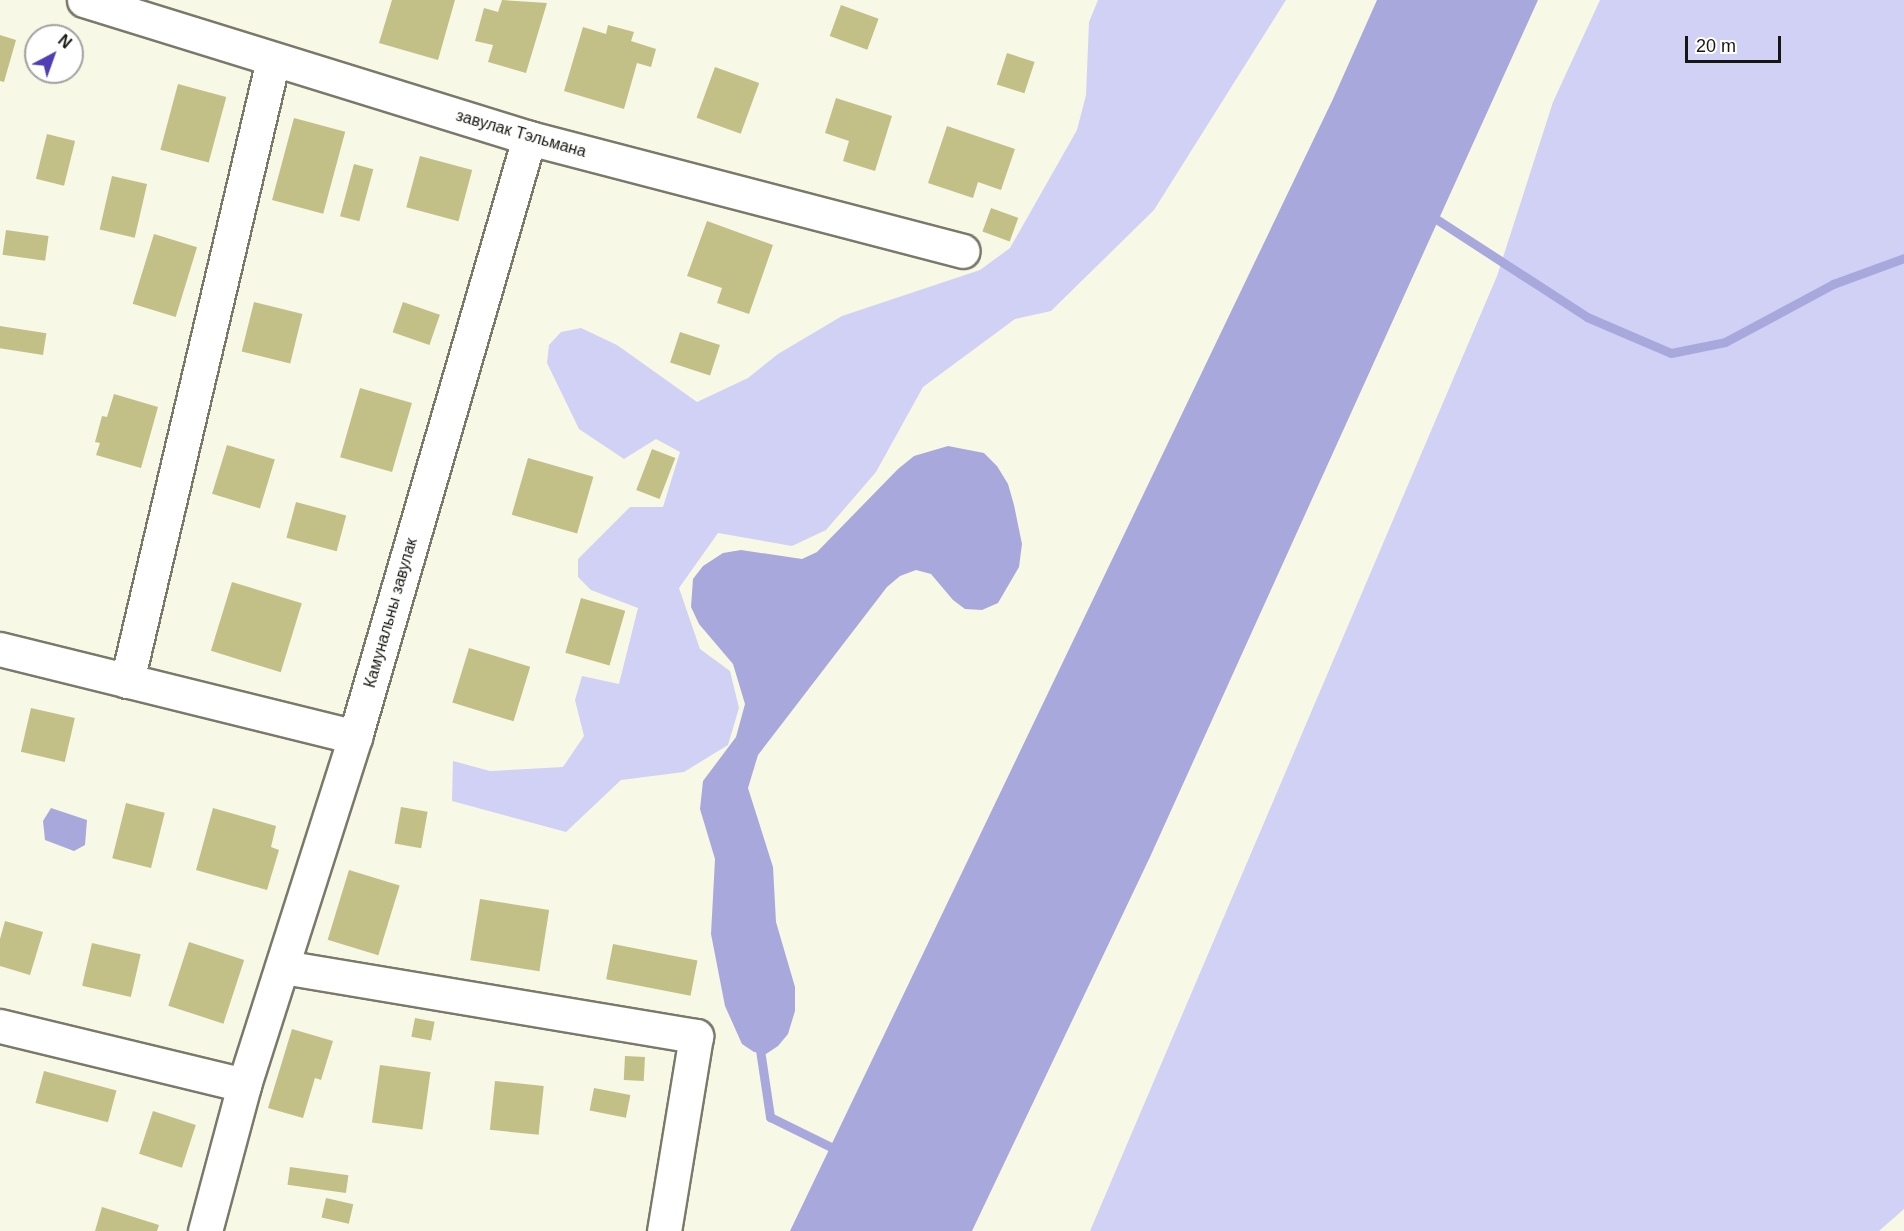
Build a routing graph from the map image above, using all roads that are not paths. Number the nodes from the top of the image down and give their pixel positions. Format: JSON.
{"nodes":[{"id":1,"x":84,"y":0,"type":"edge"},
{"id":2,"x":273,"y":60,"type":"junction"},
{"id":3,"x":529,"y":138,"type":"junction"},
{"id":4,"x":963,"y":251,"type":"dead end"},
{"id":5,"x":0,"y":649,"type":"edge"},
{"id":6,"x":127,"y":681,"type":"junction"},
{"id":7,"x":355,"y":737,"type":"junction"},
{"id":8,"x":283,"y":966,"type":"junction"},
{"id":9,"x":0,"y":1026,"type":"edge"},
{"id":10,"x":244,"y":1085,"type":"junction"},
{"id":11,"x":205,"y":1231,"type":"edge"},
{"id":12,"x":664,"y":1231,"type":"edge"}],
"edges":[{"from":1,"to":2,"type":"street","name":"завулак Тэльмана"},
{"from":2,"to":3,"type":"street","name":"завулак Тэльмана"},
{"from":2,"to":6,"type":"street"},
{"from":3,"to":4,"type":"street","name":"завулак Тэльмана"},
{"from":3,"to":7,"type":"street","name":"Камунальны завулак"},
{"from":5,"to":6,"type":"street"},
{"from":6,"to":7,"type":"street"},
{"from":7,"to":8,"type":"street","name":"Камунальны завулак"},
{"from":8,"to":10,"type":"street","name":"Камунальны завулак"},
{"from":8,"to":12,"type":"street"},
{"from":9,"to":10,"type":"street"},
{"from":10,"to":11,"type":"street","name":"Камунальны завулак"}]}
